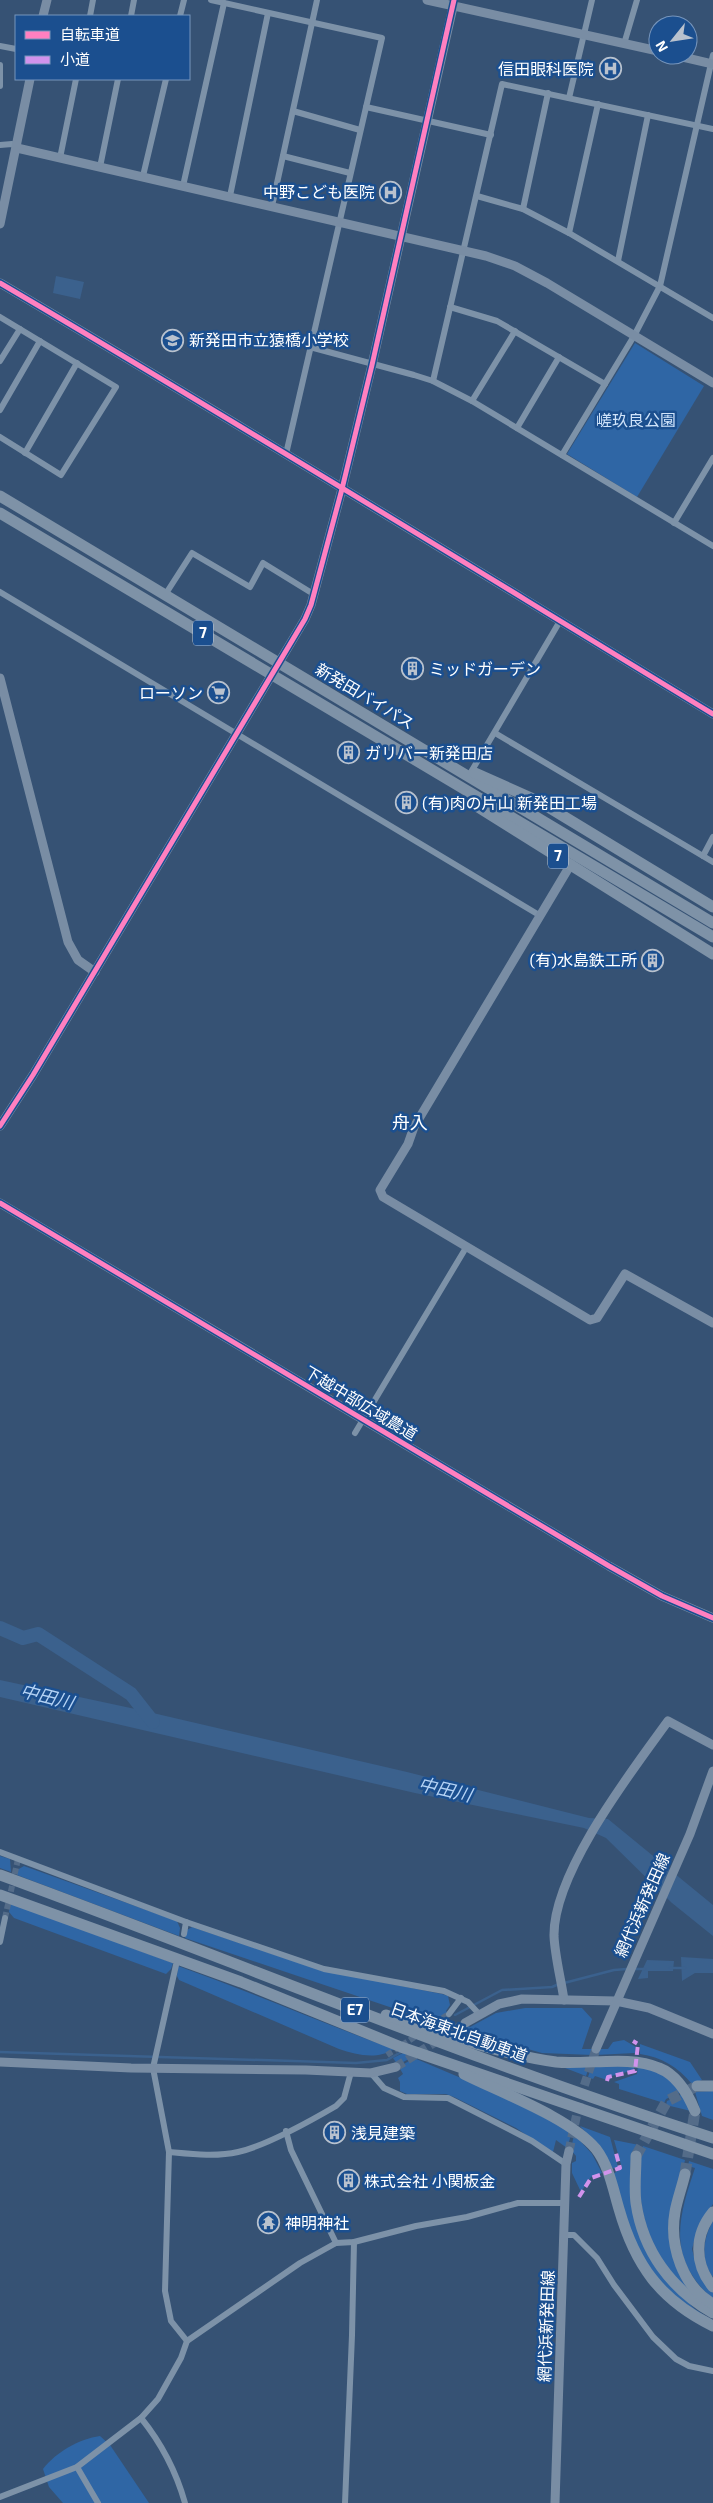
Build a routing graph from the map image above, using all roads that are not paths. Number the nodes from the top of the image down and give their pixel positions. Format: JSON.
{"nodes":[{"id":1,"x":47,"y":0,"type":"edge"},
{"id":2,"x":93,"y":0,"type":"edge"},
{"id":3,"x":134,"y":0,"type":"edge"},
{"id":4,"x":184,"y":0,"type":"edge"},
{"id":5,"x":210,"y":0,"type":"edge"},
{"id":6,"x":317,"y":0,"type":"edge"},
{"id":7,"x":427,"y":0,"type":"edge"},
{"id":8,"x":592,"y":0,"type":"edge"},
{"id":9,"x":637,"y":0,"type":"edge"},
{"id":10,"x":224,"y":3,"type":"junction"},
{"id":11,"x":454,"y":3,"type":"edge"},
{"id":12,"x":268,"y":13,"type":"junction"},
{"id":13,"x":43,"y":15,"type":"edge"},
{"id":14,"x":90,"y":15,"type":"edge"},
{"id":15,"x":131,"y":15,"type":"edge"},
{"id":16,"x":180,"y":15,"type":"edge"},
{"id":17,"x":312,"y":24,"type":"junction"},
{"id":18,"x":584,"y":34,"type":"junction"},
{"id":19,"x":624,"y":44,"type":"junction"},
{"id":20,"x":0,"y":46,"type":"edge"},
{"id":21,"x":15,"y":49,"type":"edge"},
{"id":22,"x":648,"y":49,"type":"edge"},
{"id":23,"x":698,"y":59,"type":"edge"},
{"id":24,"x":712,"y":61,"type":"edge"},
{"id":25,"x":0,"y":65,"type":"edge"},
{"id":26,"x":30,"y":80,"type":"edge"},
{"id":27,"x":76,"y":80,"type":"edge"},
{"id":28,"x":118,"y":80,"type":"edge"},
{"id":29,"x":166,"y":80,"type":"edge"},
{"id":30,"x":0,"y":86,"type":"edge"},
{"id":31,"x":548,"y":93,"type":"junction"},
{"id":32,"x":569,"y":98,"type":"junction"},
{"id":33,"x":598,"y":104,"type":"junction"},
{"id":34,"x":366,"y":107,"type":"junction"},
{"id":35,"x":293,"y":111,"type":"junction"},
{"id":36,"x":648,"y":115,"type":"junction"},
{"id":37,"x":429,"y":121,"type":"junction"},
{"id":38,"x":698,"y":126,"type":"junction"},
{"id":39,"x":713,"y":129,"type":"edge"},
{"id":40,"x":360,"y":130,"type":"junction"},
{"id":41,"x":491,"y":135,"type":"junction"},
{"id":42,"x":0,"y":145,"type":"edge"},
{"id":43,"x":17,"y":148,"type":"junction"},
{"id":44,"x":283,"y":156,"type":"junction"},
{"id":45,"x":60,"y":158,"type":"junction"},
{"id":46,"x":100,"y":167,"type":"junction"},
{"id":47,"x":350,"y":173,"type":"junction"},
{"id":48,"x":143,"y":176,"type":"junction"},
{"id":49,"x":183,"y":186,"type":"junction"},
{"id":50,"x":230,"y":196,"type":"junction"},
{"id":51,"x":477,"y":196,"type":"junction"},
{"id":52,"x":272,"y":206,"type":"junction"},
{"id":53,"x":523,"y":209,"type":"junction"},
{"id":54,"x":338,"y":222,"type":"junction"},
{"id":55,"x":0,"y":224,"type":"edge"},
{"id":56,"x":569,"y":233,"type":"junction"},
{"id":57,"x":402,"y":236,"type":"junction"},
{"id":58,"x":463,"y":251,"type":"junction"},
{"id":59,"x":618,"y":262,"type":"junction"},
{"id":60,"x":0,"y":284,"type":"edge"},
{"id":61,"x":660,"y":286,"type":"junction"},
{"id":62,"x":450,"y":307,"type":"junction"},
{"id":63,"x":713,"y":308,"type":"edge"},
{"id":64,"x":0,"y":316,"type":"edge"},
{"id":65,"x":711,"y":317,"type":"edge"},
{"id":66,"x":20,"y":328,"type":"junction"},
{"id":67,"x":514,"y":331,"type":"junction"},
{"id":68,"x":634,"y":336,"type":"junction"},
{"id":69,"x":40,"y":341,"type":"junction"},
{"id":70,"x":310,"y":348,"type":"junction"},
{"id":71,"x":559,"y":357,"type":"junction"},
{"id":72,"x":0,"y":361,"type":"edge"},
{"id":73,"x":77,"y":363,"type":"junction"},
{"id":74,"x":372,"y":365,"type":"junction"},
{"id":75,"x":432,"y":381,"type":"junction"},
{"id":76,"x":713,"y":383,"type":"edge"},
{"id":77,"x":605,"y":384,"type":"junction"},
{"id":78,"x":3,"y":399,"type":"edge"},
{"id":79,"x":472,"y":401,"type":"junction"},
{"id":80,"x":0,"y":410,"type":"edge"},
{"id":81,"x":517,"y":428,"type":"junction"},
{"id":82,"x":0,"y":438,"type":"edge"},
{"id":83,"x":25,"y":453,"type":"junction"},
{"id":84,"x":286,"y":454,"type":"junction"},
{"id":85,"x":562,"y":455,"type":"junction"},
{"id":86,"x":713,"y":458,"type":"edge"},
{"id":87,"x":711,"y":466,"type":"edge"},
{"id":88,"x":342,"y":489,"type":"junction"},
{"id":89,"x":0,"y":496,"type":"edge"},
{"id":90,"x":0,"y":513,"type":"edge"},
{"id":91,"x":674,"y":523,"type":"junction"},
{"id":92,"x":713,"y":546,"type":"edge"},
{"id":93,"x":0,"y":592,"type":"edge"},
{"id":94,"x":315,"y":595,"type":"junction"},
{"id":95,"x":165,"y":596,"type":"junction"},
{"id":96,"x":560,"y":622,"type":"junction"},
{"id":97,"x":278,"y":663,"type":"junction"},
{"id":98,"x":272,"y":674,"type":"junction"},
{"id":99,"x":0,"y":678,"type":"edge"},
{"id":100,"x":713,"y":714,"type":"edge"},
{"id":101,"x":238,"y":733,"type":"junction"},
{"id":102,"x":495,"y":733,"type":"junction"},
{"id":103,"x":404,"y":755,"type":"junction"},
{"id":104,"x":434,"y":756,"type":"junction"},
{"id":105,"x":472,"y":772,"type":"junction"},
{"id":106,"x":713,"y":837,"type":"edge"},
{"id":107,"x":703,"y":856,"type":"junction"},
{"id":108,"x":713,"y":862,"type":"edge"},
{"id":109,"x":571,"y":864,"type":"junction"},
{"id":110,"x":664,"y":900,"type":"junction"},
{"id":111,"x":713,"y":907,"type":"edge"},
{"id":112,"x":540,"y":915,"type":"junction"},
{"id":113,"x":713,"y":923,"type":"edge"},
{"id":114,"x":713,"y":937,"type":"edge"},
{"id":115,"x":713,"y":954,"type":"edge"},
{"id":116,"x":95,"y":972,"type":"junction"},
{"id":117,"x":0,"y":1126,"type":"edge"},
{"id":118,"x":0,"y":1203,"type":"edge"},
{"id":119,"x":467,"y":1246,"type":"junction"},
{"id":120,"x":713,"y":1323,"type":"edge"},
{"id":121,"x":364,"y":1420,"type":"junction"},
{"id":122,"x":356,"y":1433,"type":"dead end"},
{"id":123,"x":713,"y":1618,"type":"edge"},
{"id":124,"x":713,"y":1745,"type":"edge"},
{"id":125,"x":713,"y":1771,"type":"edge"},
{"id":126,"x":0,"y":1852,"type":"edge"},
{"id":127,"x":0,"y":1876,"type":"edge"},
{"id":128,"x":0,"y":1895,"type":"edge"},
{"id":129,"x":5,"y":1918,"type":"dead end"},
{"id":130,"x":186,"y":1922,"type":"junction"},
{"id":131,"x":184,"y":1934,"type":"dead end"},
{"id":132,"x":0,"y":1942,"type":"edge"},
{"id":133,"x":176,"y":1965,"type":"dead end"},
{"id":134,"x":276,"y":1978,"type":"junction"},
{"id":135,"x":461,"y":1998,"type":"junction"},
{"id":136,"x":564,"y":2000,"type":"junction"},
{"id":137,"x":616,"y":2000,"type":"junction"},
{"id":138,"x":450,"y":2014,"type":"tunnel mouth"},
{"id":139,"x":480,"y":2015,"type":"junction"},
{"id":140,"x":465,"y":2023,"type":"tunnel mouth"},
{"id":141,"x":713,"y":2034,"type":"edge"},
{"id":142,"x":401,"y":2047,"type":"junction"},
{"id":143,"x":596,"y":2049,"type":"tunnel mouth"},
{"id":144,"x":0,"y":2062,"type":"edge"},
{"id":145,"x":396,"y":2067,"type":"tunnel mouth"},
{"id":146,"x":153,"y":2068,"type":"junction"},
{"id":147,"x":351,"y":2072,"type":"junction"},
{"id":148,"x":371,"y":2073,"type":"junction"},
{"id":149,"x":697,"y":2086,"type":"tunnel mouth"},
{"id":150,"x":713,"y":2086,"type":"edge"},
{"id":151,"x":695,"y":2111,"type":"tunnel mouth"},
{"id":152,"x":286,"y":2131,"type":"junction"},
{"id":153,"x":713,"y":2138,"type":"edge"},
{"id":154,"x":568,"y":2151,"type":"tunnel mouth"},
{"id":155,"x":169,"y":2152,"type":"junction"},
{"id":156,"x":713,"y":2154,"type":"edge"},
{"id":157,"x":636,"y":2156,"type":"tunnel mouth"},
{"id":158,"x":566,"y":2164,"type":"junction"},
{"id":159,"x":685,"y":2174,"type":"tunnel mouth"},
{"id":160,"x":564,"y":2204,"type":"junction"},
{"id":161,"x":713,"y":2212,"type":"edge"},
{"id":162,"x":564,"y":2235,"type":"junction"},
{"id":163,"x":354,"y":2242,"type":"junction"},
{"id":164,"x":336,"y":2243,"type":"junction"},
{"id":165,"x":713,"y":2288,"type":"edge"},
{"id":166,"x":713,"y":2304,"type":"edge"},
{"id":167,"x":713,"y":2313,"type":"edge"},
{"id":168,"x":713,"y":2326,"type":"edge"},
{"id":169,"x":187,"y":2341,"type":"junction"},
{"id":170,"x":713,"y":2371,"type":"edge"},
{"id":171,"x":141,"y":2418,"type":"junction"},
{"id":172,"x":77,"y":2467,"type":"junction"},
{"id":173,"x":0,"y":2498,"type":"edge"},
{"id":174,"x":98,"y":2503,"type":"edge"},
{"id":175,"x":185,"y":2503,"type":"edge"},
{"id":176,"x":345,"y":2503,"type":"edge"},
{"id":177,"x":555,"y":2503,"type":"edge"}],
"edges":[{"from":1,"to":13,"type":"street"},
{"from":2,"to":14,"type":"street"},
{"from":3,"to":15,"type":"street"},
{"from":4,"to":16,"type":"street"},
{"from":5,"to":10,"type":"street"},
{"from":6,"to":17,"type":"street"},
{"from":7,"to":11,"type":"street"},
{"from":8,"to":18,"type":"street"},
{"from":9,"to":19,"type":"street"},
{"from":10,"to":12,"type":"street"},
{"from":10,"to":49,"type":"street"},
{"from":11,"to":18,"type":"street"},
{"from":11,"to":37,"type":"street"},
{"from":12,"to":17,"type":"street"},
{"from":12,"to":50,"type":"street"},
{"from":17,"to":34,"type":"street"},
{"from":17,"to":35,"type":"street"},
{"from":18,"to":19,"type":"street"},
{"from":18,"to":32,"type":"street"},
{"from":19,"to":22,"type":"street"},
{"from":20,"to":21,"type":"street"},
{"from":23,"to":24,"type":"street"},
{"from":24,"to":38,"type":"street"},
{"from":25,"to":30,"type":"street"},
{"from":26,"to":43,"type":"street"},
{"from":27,"to":45,"type":"street"},
{"from":28,"to":46,"type":"street"},
{"from":29,"to":48,"type":"street"},
{"from":31,"to":32,"type":"street"},
{"from":31,"to":41,"type":"street"},
{"from":31,"to":53,"type":"street"},
{"from":32,"to":33,"type":"street"},
{"from":33,"to":36,"type":"street"},
{"from":33,"to":56,"type":"street"},
{"from":34,"to":37,"type":"street"},
{"from":34,"to":40,"type":"street"},
{"from":35,"to":40,"type":"street"},
{"from":35,"to":44,"type":"street"},
{"from":36,"to":38,"type":"street"},
{"from":36,"to":59,"type":"street"},
{"from":37,"to":41,"type":"street"},
{"from":37,"to":57,"type":"street"},
{"from":38,"to":39,"type":"street"},
{"from":38,"to":61,"type":"street"},
{"from":40,"to":47,"type":"street"},
{"from":41,"to":51,"type":"street"},
{"from":42,"to":43,"type":"street"},
{"from":43,"to":45,"type":"street"},
{"from":43,"to":55,"type":"street"},
{"from":44,"to":47,"type":"street"},
{"from":44,"to":52,"type":"street"},
{"from":45,"to":46,"type":"street"},
{"from":46,"to":48,"type":"street"},
{"from":47,"to":54,"type":"street"},
{"from":48,"to":49,"type":"street"},
{"from":49,"to":50,"type":"street"},
{"from":50,"to":52,"type":"street"},
{"from":51,"to":53,"type":"street"},
{"from":51,"to":58,"type":"street"},
{"from":52,"to":54,"type":"street"},
{"from":53,"to":56,"type":"street"},
{"from":54,"to":57,"type":"street"},
{"from":54,"to":70,"type":"street"},
{"from":56,"to":59,"type":"street"},
{"from":57,"to":58,"type":"street"},
{"from":57,"to":74,"type":"street"},
{"from":58,"to":62,"type":"street"},
{"from":58,"to":68,"type":"street"},
{"from":59,"to":61,"type":"street"},
{"from":60,"to":84,"type":"street"},
{"from":61,"to":65,"type":"street"},
{"from":61,"to":68,"type":"street"},
{"from":62,"to":67,"type":"street"},
{"from":62,"to":75,"type":"street"},
{"from":63,"to":65,"type":"street"},
{"from":64,"to":66,"type":"street"},
{"from":66,"to":69,"type":"street"},
{"from":66,"to":72,"type":"street"},
{"from":67,"to":71,"type":"street"},
{"from":67,"to":79,"type":"street"},
{"from":68,"to":76,"type":"street"},
{"from":68,"to":77,"type":"street"},
{"from":69,"to":73,"type":"street"},
{"from":69,"to":78,"type":"street"},
{"from":70,"to":74,"type":"street"},
{"from":70,"to":84,"type":"street"},
{"from":71,"to":77,"type":"street"},
{"from":71,"to":81,"type":"street"},
{"from":73,"to":83,"type":"street"},
{"from":73,"to":83,"type":"street"},
{"from":74,"to":75,"type":"street"},
{"from":74,"to":88,"type":"street"},
{"from":75,"to":79,"type":"street"},
{"from":77,"to":85,"type":"street"},
{"from":78,"to":80,"type":"street"},
{"from":79,"to":81,"type":"street"},
{"from":81,"to":85,"type":"street"},
{"from":82,"to":83,"type":"street"},
{"from":84,"to":88,"type":"street"},
{"from":85,"to":91,"type":"street"},
{"from":86,"to":87,"type":"street"},
{"from":87,"to":91,"type":"street"},
{"from":88,"to":94,"type":"street"},
{"from":88,"to":96,"type":"street"},
{"from":89,"to":95,"type":"highway","name":"新発田バイパス","number":"7"},
{"from":90,"to":98,"type":"highway","name":"新発田バイパス","number":"7"},
{"from":91,"to":92,"type":"street"},
{"from":93,"to":101,"type":"street"},
{"from":94,"to":95,"type":"street"},
{"from":94,"to":97,"type":"street"},
{"from":95,"to":97,"type":"highway","name":"新発田バイパス","number":"7"},
{"from":96,"to":100,"type":"street"},
{"from":96,"to":102,"type":"street"},
{"from":97,"to":98,"type":"street"},
{"from":97,"to":104,"type":"highway","name":"新発田バイパス","number":"7"},
{"from":98,"to":101,"type":"street"},
{"from":98,"to":103,"type":"highway","name":"新発田バイパス","number":"7"},
{"from":99,"to":116,"type":"street"},
{"from":101,"to":112,"type":"street"},
{"from":101,"to":116,"type":"street"},
{"from":102,"to":105,"type":"street"},
{"from":102,"to":107,"type":"street"},
{"from":103,"to":109,"type":"highway","number":"7"},
{"from":103,"to":110,"type":"highway","name":"新発田バイパス","number":"7"},
{"from":104,"to":105,"type":"highway","number":"7"},
{"from":104,"to":110,"type":"highway","name":"新発田バイパス","number":"7"},
{"from":105,"to":111,"type":"highway","number":"7"},
{"from":106,"to":107,"type":"street"},
{"from":107,"to":108,"type":"street"},
{"from":109,"to":112,"type":"street"},
{"from":109,"to":115,"type":"highway","number":"7"},
{"from":110,"to":113,"type":"highway","name":"新発田バイパス","number":"7"},
{"from":110,"to":114,"type":"highway","name":"新発田バイパス","number":"7"},
{"from":112,"to":119,"type":"street"},
{"from":116,"to":117,"type":"street"},
{"from":118,"to":121,"type":"street","name":"下越中部広域農道"},
{"from":119,"to":120,"type":"street"},
{"from":119,"to":121,"type":"street"},
{"from":121,"to":122,"type":"street"},
{"from":121,"to":123,"type":"street","name":"下越中部広域農道"},
{"from":124,"to":136,"type":"street"},
{"from":125,"to":137,"type":"street","name":"網代浜新発田線"},
{"from":126,"to":130,"type":"street"},
{"from":127,"to":134,"type":"highway","name":"日本海東北自動車道","number":"E7"},
{"from":128,"to":142,"type":"highway","name":"日本海東北自動車道","number":"E7"},
{"from":129,"to":132,"type":"street"},
{"from":130,"to":131,"type":"street"},
{"from":130,"to":135,"type":"street"},
{"from":133,"to":146,"type":"street"},
{"from":134,"to":151,"type":"highway"},
{"from":134,"to":153,"type":"highway","name":"日本海東北自動車道","number":"E7"},
{"from":135,"to":138,"type":"street"},
{"from":135,"to":139,"type":"street"},
{"from":136,"to":137,"type":"street"},
{"from":136,"to":139,"type":"street"},
{"from":137,"to":141,"type":"street"},
{"from":137,"to":143,"type":"street","name":"網代浜新発田線"},
{"from":139,"to":140,"type":"street"},
{"from":142,"to":156,"type":"highway","name":"日本海東北自動車道","number":"E7"},
{"from":142,"to":168,"type":"highway"},
{"from":144,"to":146,"type":"street"},
{"from":145,"to":148,"type":"street"},
{"from":146,"to":147,"type":"street"},
{"from":146,"to":155,"type":"street"},
{"from":147,"to":148,"type":"street"},
{"from":147,"to":152,"type":"street"},
{"from":148,"to":158,"type":"street"},
{"from":149,"to":150,"type":"highway"},
{"from":152,"to":155,"type":"street"},
{"from":152,"to":164,"type":"street"},
{"from":154,"to":158,"type":"street","name":"網代浜新発田線"},
{"from":155,"to":169,"type":"street"},
{"from":157,"to":167,"type":"highway"},
{"from":158,"to":160,"type":"street","name":"網代浜新発田線"},
{"from":159,"to":166,"type":"highway"},
{"from":160,"to":162,"type":"street","name":"網代浜新発田線"},
{"from":160,"to":163,"type":"street"},
{"from":161,"to":165,"type":"highway"},
{"from":162,"to":170,"type":"street"},
{"from":162,"to":177,"type":"street","name":"網代浜新発田線"},
{"from":163,"to":164,"type":"street"},
{"from":163,"to":176,"type":"street"},
{"from":164,"to":169,"type":"street"},
{"from":169,"to":171,"type":"street"},
{"from":171,"to":172,"type":"street"},
{"from":171,"to":175,"type":"street"},
{"from":172,"to":173,"type":"street"},
{"from":172,"to":174,"type":"street"}]}
